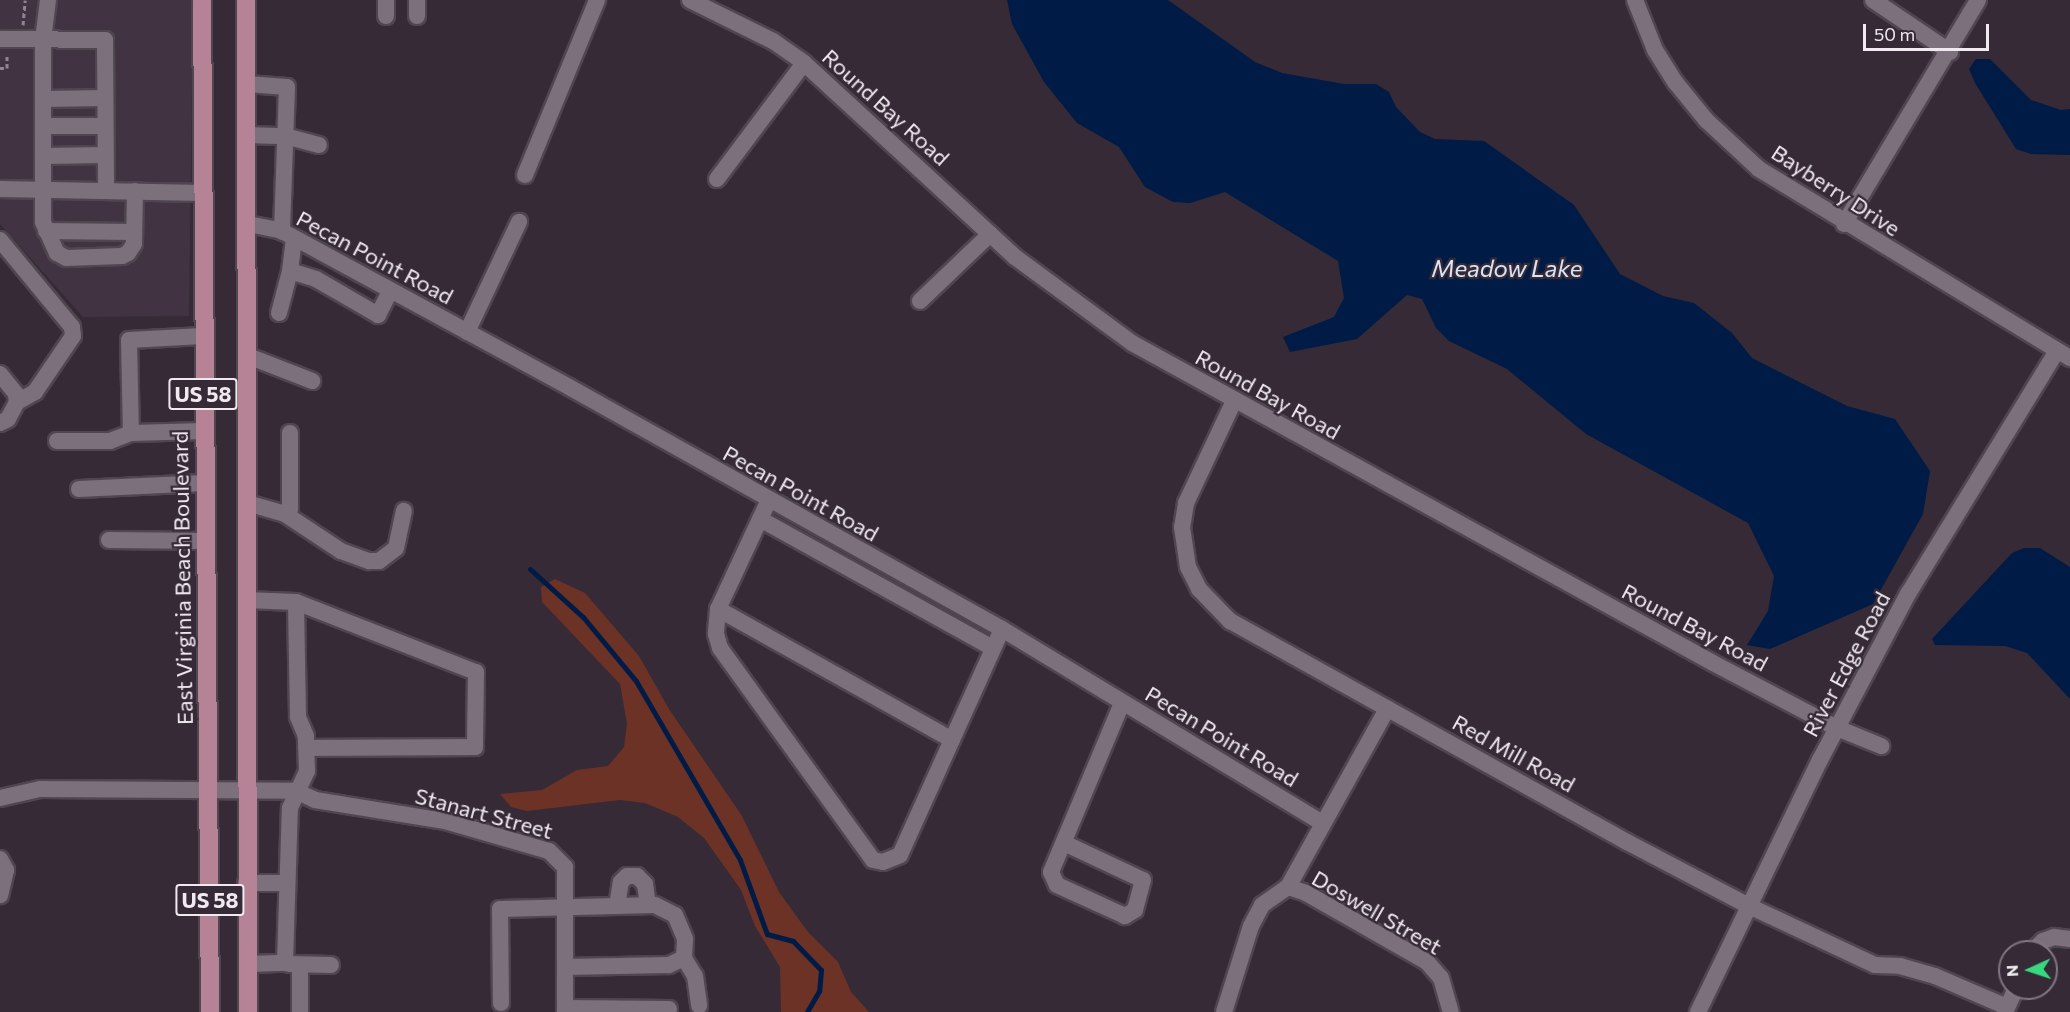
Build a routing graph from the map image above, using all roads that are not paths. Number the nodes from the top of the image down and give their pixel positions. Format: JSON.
{"nodes":[{"id":1,"x":48,"y":0,"type":"edge"},
{"id":2,"x":202,"y":0,"type":"edge"},
{"id":3,"x":246,"y":0,"type":"edge"},
{"id":4,"x":597,"y":0,"type":"edge"},
{"id":5,"x":690,"y":0,"type":"edge"},
{"id":6,"x":1635,"y":0,"type":"edge"},
{"id":7,"x":1873,"y":0,"type":"edge"},
{"id":8,"x":1978,"y":0,"type":"edge"},
{"id":9,"x":0,"y":39,"type":"edge"},
{"id":10,"x":44,"y":40,"type":"junction"},
{"id":11,"x":1950,"y":52,"type":"junction"},
{"id":12,"x":804,"y":63,"type":"junction"},
{"id":13,"x":247,"y":84,"type":"junction"},
{"id":14,"x":105,"y":98,"type":"junction"},
{"id":15,"x":43,"y":99,"type":"junction"},
{"id":16,"x":44,"y":126,"type":"junction"},
{"id":17,"x":105,"y":126,"type":"junction"},
{"id":18,"x":247,"y":135,"type":"junction"},
{"id":19,"x":285,"y":136,"type":"junction"},
{"id":20,"x":319,"y":145,"type":"dead end"},
{"id":21,"x":105,"y":155,"type":"junction"},
{"id":22,"x":43,"y":156,"type":"junction"},
{"id":23,"x":525,"y":175,"type":"dead end"},
{"id":24,"x":717,"y":179,"type":"dead end"},
{"id":25,"x":0,"y":189,"type":"edge"},
{"id":26,"x":43,"y":190,"type":"junction"},
{"id":27,"x":106,"y":190,"type":"junction"},
{"id":28,"x":135,"y":191,"type":"junction"},
{"id":29,"x":202,"y":193,"type":"junction"},
{"id":30,"x":519,"y":222,"type":"dead end"},
{"id":31,"x":248,"y":224,"type":"junction"},
{"id":32,"x":1844,"y":224,"type":"junction"},
{"id":33,"x":46,"y":231,"type":"junction"},
{"id":34,"x":134,"y":232,"type":"junction"},
{"id":35,"x":990,"y":234,"type":"junction"},
{"id":36,"x":288,"y":235,"type":"junction"},
{"id":37,"x":0,"y":240,"type":"edge"},
{"id":38,"x":290,"y":271,"type":"junction"},
{"id":39,"x":390,"y":291,"type":"junction"},
{"id":40,"x":920,"y":301,"type":"dead end"},
{"id":41,"x":279,"y":313,"type":"dead end"},
{"id":42,"x":467,"y":332,"type":"junction"},
{"id":43,"x":202,"y":336,"type":"junction"},
{"id":44,"x":2063,"y":355,"type":"edge"},
{"id":45,"x":248,"y":356,"type":"junction"},
{"id":46,"x":0,"y":374,"type":"edge"},
{"id":47,"x":312,"y":381,"type":"dead end"},
{"id":48,"x":1234,"y":401,"type":"junction"},
{"id":49,"x":17,"y":402,"type":"junction"},
{"id":50,"x":0,"y":423,"type":"edge"},
{"id":51,"x":204,"y":431,"type":"junction"},
{"id":52,"x":131,"y":433,"type":"junction"},
{"id":53,"x":290,"y":433,"type":"dead end"},
{"id":54,"x":57,"y":441,"type":"dead end"},
{"id":55,"x":205,"y":483,"type":"junction"},
{"id":56,"x":79,"y":489,"type":"dead end"},
{"id":57,"x":768,"y":502,"type":"junction"},
{"id":58,"x":247,"y":503,"type":"junction"},
{"id":59,"x":404,"y":511,"type":"dead end"},
{"id":60,"x":285,"y":514,"type":"junction"},
{"id":61,"x":760,"y":519,"type":"junction"},
{"id":62,"x":109,"y":540,"type":"dead end"},
{"id":63,"x":206,"y":542,"type":"junction"},
{"id":64,"x":246,"y":600,"type":"junction"},
{"id":65,"x":296,"y":602,"type":"junction"},
{"id":66,"x":718,"y":609,"type":"junction"},
{"id":67,"x":1002,"y":629,"type":"junction"},
{"id":68,"x":993,"y":648,"type":"junction"},
{"id":69,"x":1122,"y":703,"type":"junction"},
{"id":70,"x":1387,"y":709,"type":"junction"},
{"id":71,"x":1837,"y":728,"type":"junction"},
{"id":72,"x":952,"y":740,"type":"junction"},
{"id":73,"x":1881,"y":746,"type":"dead end"},
{"id":74,"x":306,"y":748,"type":"junction"},
{"id":75,"x":210,"y":788,"type":"junction"},
{"id":76,"x":245,"y":789,"type":"junction"},
{"id":77,"x":296,"y":791,"type":"junction"},
{"id":78,"x":0,"y":798,"type":"edge"},
{"id":79,"x":1322,"y":822,"type":"junction"},
{"id":80,"x":1064,"y":843,"type":"junction"},
{"id":81,"x":0,"y":859,"type":"edge"},
{"id":82,"x":246,"y":883,"type":"junction"},
{"id":83,"x":285,"y":883,"type":"junction"},
{"id":84,"x":1288,"y":887,"type":"junction"},
{"id":85,"x":0,"y":895,"type":"edge"},
{"id":86,"x":648,"y":905,"type":"junction"},
{"id":87,"x":617,"y":906,"type":"junction"},
{"id":88,"x":1749,"y":906,"type":"junction"},
{"id":89,"x":566,"y":907,"type":"junction"},
{"id":90,"x":2070,"y":939,"type":"edge"},
{"id":91,"x":2049,"y":940,"type":"edge"},
{"id":92,"x":684,"y":958,"type":"junction"},
{"id":93,"x":248,"y":964,"type":"junction"},
{"id":94,"x":292,"y":964,"type":"junction"},
{"id":95,"x":331,"y":965,"type":"dead end"},
{"id":96,"x":565,"y":967,"type":"junction"},
{"id":97,"x":501,"y":1003,"type":"dead end"},
{"id":98,"x":699,"y":1006,"type":"dead end"},
{"id":99,"x":669,"y":1009,"type":"dead end"},
{"id":100,"x":2006,"y":1009,"type":"edge"},
{"id":101,"x":565,"y":1010,"type":"edge"},
{"id":102,"x":210,"y":1012,"type":"edge"},
{"id":103,"x":248,"y":1012,"type":"edge"},
{"id":104,"x":300,"y":1012,"type":"edge"},
{"id":105,"x":1224,"y":1012,"type":"edge"},
{"id":106,"x":1451,"y":1012,"type":"edge"},
{"id":107,"x":1698,"y":1012,"type":"edge"}],
"edges":[{"from":1,"to":10,"type":"street"},
{"from":2,"to":29,"type":"main road","name":"East Virginia Beach Boulevard","number":"US 58"},
{"from":3,"to":13,"type":"main road","number":"US 58"},
{"from":4,"to":23,"type":"street"},
{"from":5,"to":12,"type":"street","name":"Round Bay Road"},
{"from":6,"to":32,"type":"street","name":"Bayberry Drive"},
{"from":7,"to":11,"type":"street"},
{"from":8,"to":11,"type":"street"},
{"from":9,"to":10,"type":"street"},
{"from":10,"to":14,"type":"street"},
{"from":10,"to":15,"type":"street"},
{"from":11,"to":32,"type":"street"},
{"from":12,"to":24,"type":"street"},
{"from":12,"to":35,"type":"street","name":"Round Bay Road"},
{"from":13,"to":18,"type":"main road","number":"US 58"},
{"from":13,"to":19,"type":"street"},
{"from":14,"to":15,"type":"street"},
{"from":14,"to":17,"type":"street"},
{"from":15,"to":16,"type":"street"},
{"from":16,"to":17,"type":"street"},
{"from":16,"to":22,"type":"street"},
{"from":17,"to":21,"type":"street"},
{"from":18,"to":19,"type":"street"},
{"from":18,"to":31,"type":"main road","number":"US 58"},
{"from":19,"to":20,"type":"street"},
{"from":19,"to":36,"type":"street"},
{"from":21,"to":22,"type":"street"},
{"from":21,"to":27,"type":"street"},
{"from":22,"to":26,"type":"street"},
{"from":25,"to":26,"type":"street"},
{"from":26,"to":27,"type":"street"},
{"from":26,"to":33,"type":"street"},
{"from":27,"to":28,"type":"street"},
{"from":28,"to":29,"type":"street"},
{"from":28,"to":34,"type":"street"},
{"from":29,"to":43,"type":"main road","name":"East Virginia Beach Boulevard","number":"US 58"},
{"from":30,"to":42,"type":"street"},
{"from":31,"to":36,"type":"street","name":"Pecan Point Road"},
{"from":31,"to":45,"type":"main road","number":"US 58"},
{"from":32,"to":44,"type":"street","name":"Bayberry Drive"},
{"from":33,"to":34,"type":"street"},
{"from":33,"to":34,"type":"street"},
{"from":35,"to":40,"type":"street"},
{"from":35,"to":48,"type":"street","name":"Round Bay Road"},
{"from":36,"to":38,"type":"street"},
{"from":36,"to":39,"type":"street","name":"Pecan Point Road"},
{"from":37,"to":49,"type":"street"},
{"from":38,"to":39,"type":"street"},
{"from":38,"to":41,"type":"street"},
{"from":39,"to":42,"type":"street","name":"Pecan Point Road"},
{"from":42,"to":57,"type":"street","name":"Pecan Point Road"},
{"from":43,"to":51,"type":"main road","name":"East Virginia Beach Boulevard","number":"US 58"},
{"from":43,"to":52,"type":"street"},
{"from":44,"to":71,"type":"street","name":"River Edge Road"},
{"from":45,"to":47,"type":"street"},
{"from":45,"to":58,"type":"main road","number":"US 58"},
{"from":46,"to":49,"type":"street"},
{"from":48,"to":70,"type":"street","name":"Red Mill Road"},
{"from":48,"to":71,"type":"street","name":"Round Bay Road"},
{"from":49,"to":50,"type":"street"},
{"from":51,"to":52,"type":"street"},
{"from":51,"to":55,"type":"main road","name":"East Virginia Beach Boulevard","number":"US 58"},
{"from":52,"to":54,"type":"street"},
{"from":53,"to":60,"type":"street"},
{"from":55,"to":56,"type":"street"},
{"from":55,"to":63,"type":"main road","name":"East Virginia Beach Boulevard","number":"US 58"},
{"from":57,"to":61,"type":"street"},
{"from":57,"to":67,"type":"street","name":"Pecan Point Road"},
{"from":58,"to":60,"type":"street"},
{"from":58,"to":64,"type":"main road","number":"US 58"},
{"from":59,"to":60,"type":"street"},
{"from":61,"to":66,"type":"street"},
{"from":61,"to":68,"type":"street"},
{"from":62,"to":63,"type":"street"},
{"from":63,"to":75,"type":"main road","name":"East Virginia Beach Boulevard","number":"US 58"},
{"from":64,"to":65,"type":"street"},
{"from":64,"to":76,"type":"main road","number":"US 58"},
{"from":65,"to":74,"type":"street"},
{"from":65,"to":74,"type":"street"},
{"from":66,"to":72,"type":"street"},
{"from":66,"to":72,"type":"street"},
{"from":67,"to":68,"type":"street"},
{"from":67,"to":69,"type":"street","name":"Pecan Point Road"},
{"from":68,"to":72,"type":"street"},
{"from":69,"to":79,"type":"street","name":"Pecan Point Road"},
{"from":69,"to":80,"type":"street"},
{"from":70,"to":79,"type":"street","name":"Doswell Street"},
{"from":70,"to":88,"type":"street","name":"Red Mill Road"},
{"from":71,"to":73,"type":"street","name":"Round Bay Road"},
{"from":71,"to":88,"type":"street","name":"River Edge Road"},
{"from":74,"to":77,"type":"street"},
{"from":75,"to":76,"type":"street","name":"Stanart Street"},
{"from":75,"to":78,"type":"street","name":"Stanart Street"},
{"from":75,"to":102,"type":"main road","name":"East Virginia Beach Boulevard","number":"US 58"},
{"from":76,"to":77,"type":"street","name":"Stanart Street"},
{"from":76,"to":82,"type":"main road","number":"US 58"},
{"from":77,"to":83,"type":"street"},
{"from":77,"to":89,"type":"street","name":"Stanart Street"},
{"from":79,"to":84,"type":"street","name":"Doswell Street"},
{"from":80,"to":80,"type":"street"},
{"from":81,"to":85,"type":"street"},
{"from":82,"to":83,"type":"street"},
{"from":82,"to":93,"type":"main road","number":"US 58"},
{"from":83,"to":94,"type":"street"},
{"from":84,"to":105,"type":"street","name":"Doswell Street"},
{"from":84,"to":106,"type":"street","name":"Doswell Street"},
{"from":86,"to":87,"type":"street"},
{"from":86,"to":87,"type":"street"},
{"from":86,"to":92,"type":"street"},
{"from":87,"to":89,"type":"street"},
{"from":88,"to":100,"type":"street","name":"Red Mill Road"},
{"from":88,"to":107,"type":"street","name":"River Edge Road"},
{"from":89,"to":96,"type":"street","name":"Stanart Street"},
{"from":89,"to":97,"type":"street"},
{"from":90,"to":91,"type":"street"},
{"from":92,"to":96,"type":"street"},
{"from":92,"to":98,"type":"street"},
{"from":93,"to":94,"type":"street"},
{"from":93,"to":103,"type":"main road","number":"US 58"},
{"from":94,"to":95,"type":"street"},
{"from":94,"to":104,"type":"street"},
{"from":96,"to":101,"type":"street","name":"Stanart Street"},
{"from":99,"to":101,"type":"street"}]}
